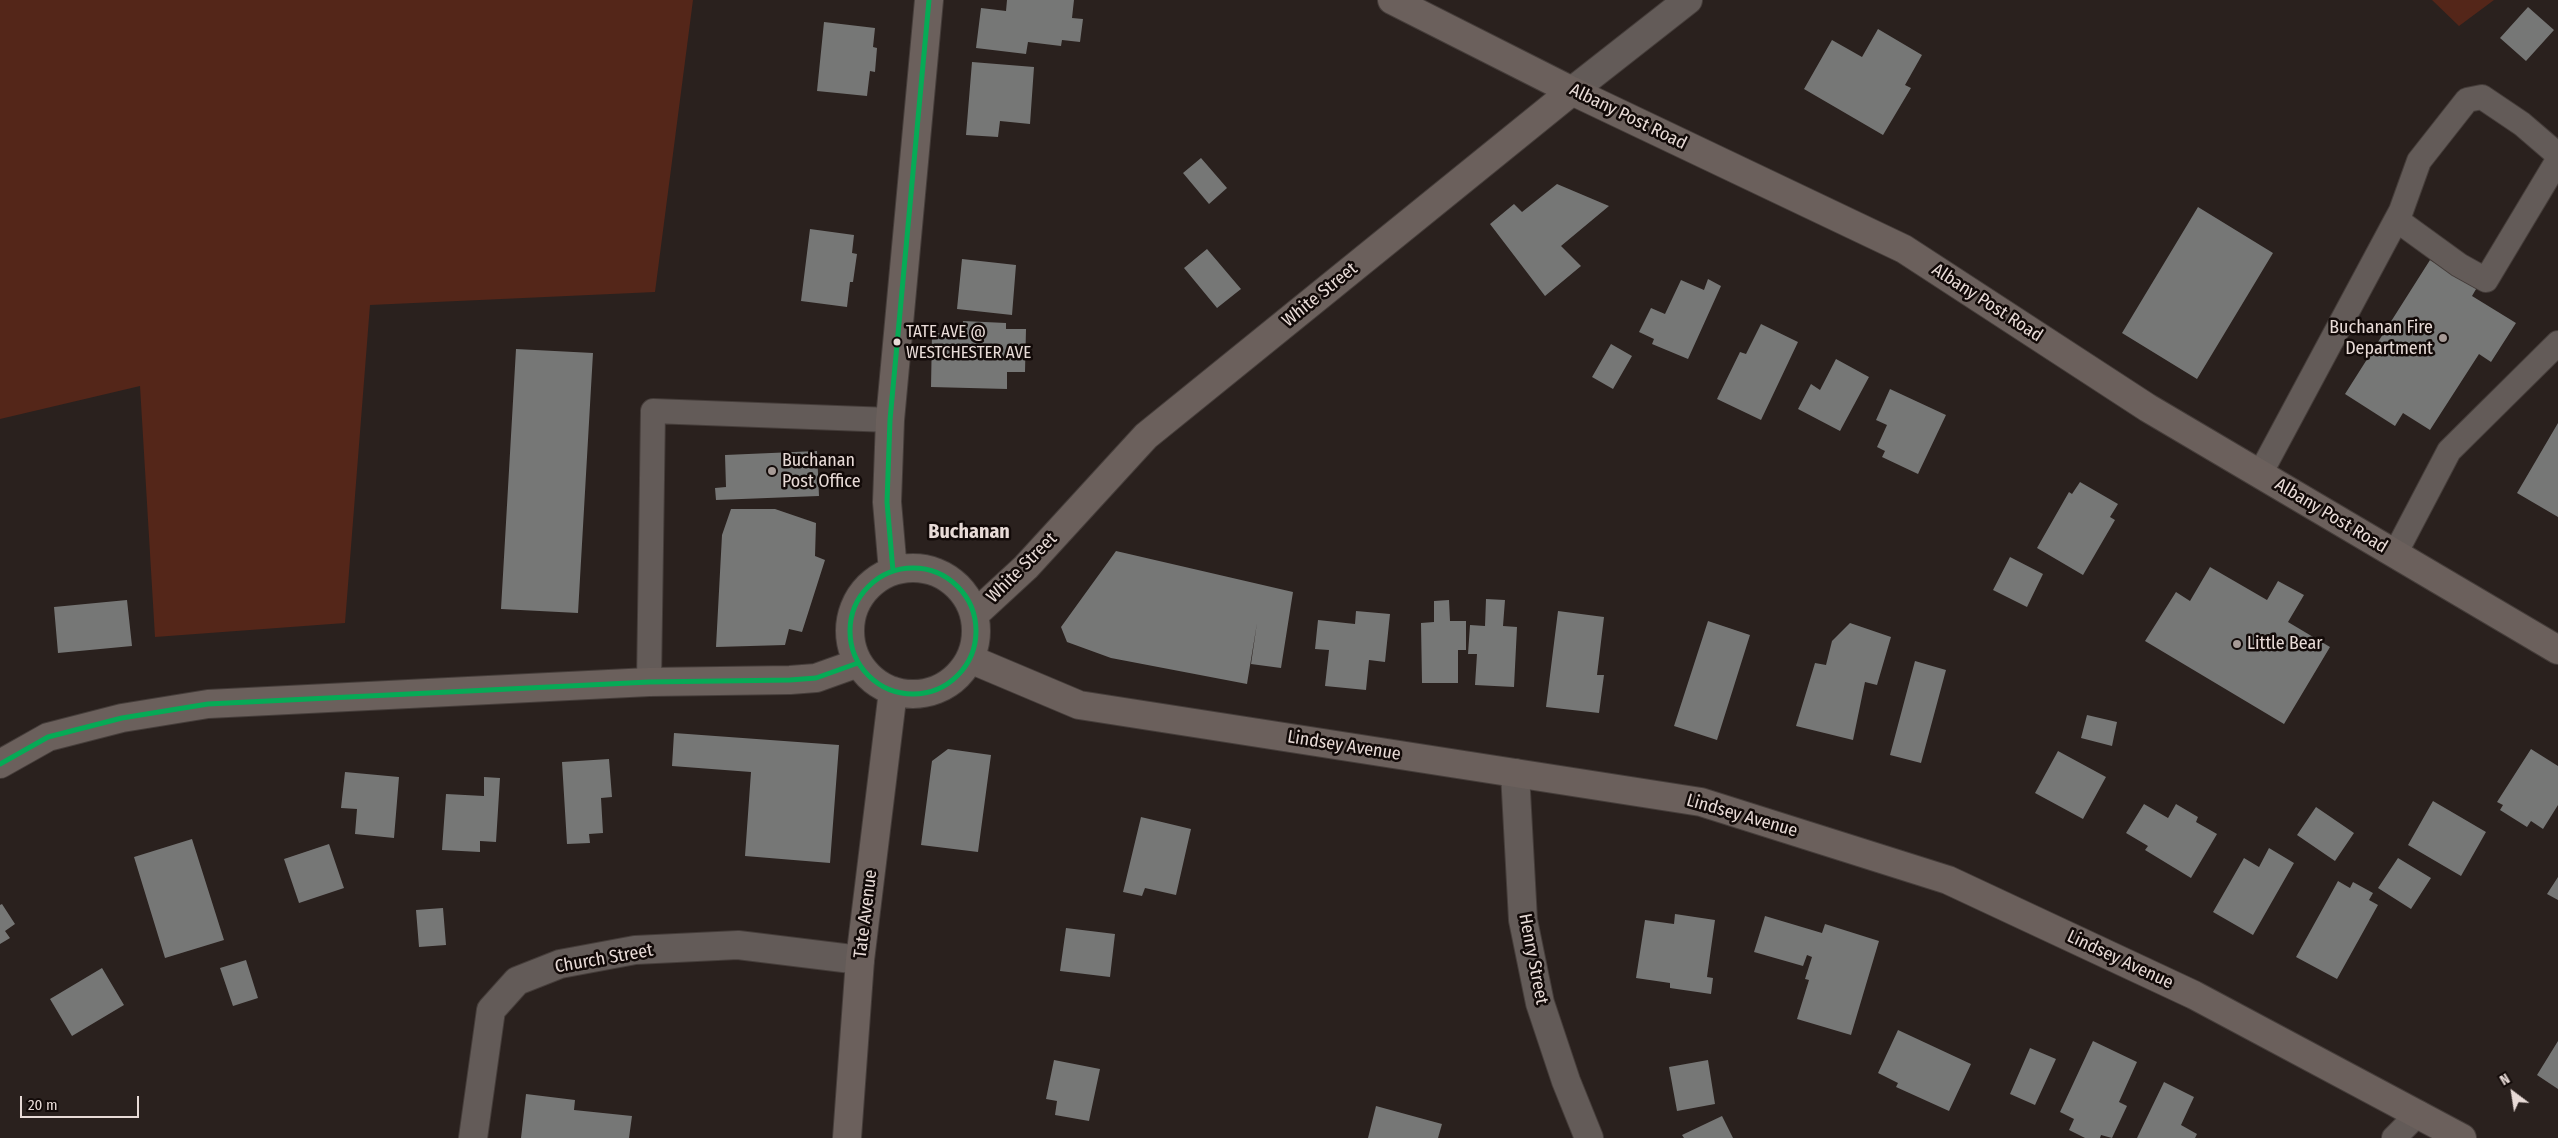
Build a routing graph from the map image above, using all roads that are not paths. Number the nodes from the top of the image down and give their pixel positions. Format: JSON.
{"nodes":[{"id":1,"x":929,"y":0,"type":"edge"},
{"id":2,"x":1392,"y":0,"type":"edge"},
{"id":3,"x":1688,"y":0,"type":"edge"},
{"id":4,"x":1572,"y":91,"type":"junction"},
{"id":5,"x":2558,"y":155,"type":"edge"},
{"id":6,"x":2558,"y":160,"type":"edge"},
{"id":7,"x":2397,"y":220,"type":"junction"},
{"id":8,"x":2558,"y":343,"type":"edge"},
{"id":9,"x":890,"y":420,"type":"junction"},
{"id":10,"x":2260,"y":474,"type":"junction"},
{"id":11,"x":2395,"y":554,"type":"junction"},
{"id":12,"x":893,"y":571,"type":"junction"},
{"id":13,"x":974,"y":615,"type":"junction"},
{"id":14,"x":2558,"y":650,"type":"edge"},
{"id":15,"x":970,"y":659,"type":"junction"},
{"id":16,"x":858,"y":663,"type":"junction"},
{"id":17,"x":649,"y":682,"type":"junction"},
{"id":18,"x":893,"y":691,"type":"junction"},
{"id":19,"x":0,"y":764,"type":"edge"},
{"id":20,"x":1515,"y":773,"type":"junction"},
{"id":21,"x":860,"y":960,"type":"junction"},
{"id":22,"x":2419,"y":1113,"type":"junction"},
{"id":23,"x":473,"y":1138,"type":"edge"},
{"id":24,"x":848,"y":1138,"type":"edge"},
{"id":25,"x":1590,"y":1138,"type":"edge"},
{"id":26,"x":2394,"y":1138,"type":"edge"},
{"id":27,"x":2462,"y":1138,"type":"edge"}],
"edges":[{"from":1,"to":9,"type":"street"},
{"from":2,"to":4,"type":"street","name":"Albany Post Road"},
{"from":3,"to":4,"type":"street","name":"White Street"},
{"from":4,"to":10,"type":"street","name":"Albany Post Road"},
{"from":4,"to":13,"type":"street","name":"White Street"},
{"from":5,"to":7,"type":"lane"},
{"from":6,"to":7,"type":"lane"},
{"from":7,"to":10,"type":"lane"},
{"from":8,"to":11,"type":"lane"},
{"from":9,"to":12,"type":"street"},
{"from":9,"to":17,"type":"lane"},
{"from":10,"to":11,"type":"street","name":"Albany Post Road"},
{"from":11,"to":14,"type":"street","name":"Albany Post Road"},
{"from":12,"to":13,"type":"street"},
{"from":12,"to":16,"type":"street"},
{"from":13,"to":15,"type":"street"},
{"from":15,"to":18,"type":"street"},
{"from":15,"to":20,"type":"street","name":"Lindsey Avenue"},
{"from":16,"to":17,"type":"street"},
{"from":16,"to":18,"type":"street"},
{"from":17,"to":19,"type":"street"},
{"from":18,"to":21,"type":"street","name":"Tate Avenue"},
{"from":20,"to":22,"type":"street","name":"Lindsey Avenue"},
{"from":20,"to":25,"type":"street","name":"Henry Street"},
{"from":21,"to":23,"type":"street","name":"Church Street"},
{"from":21,"to":24,"type":"street","name":"Tate Avenue"},
{"from":22,"to":26,"type":"lane"},
{"from":22,"to":27,"type":"street","name":"Lindsey Avenue"}]}
